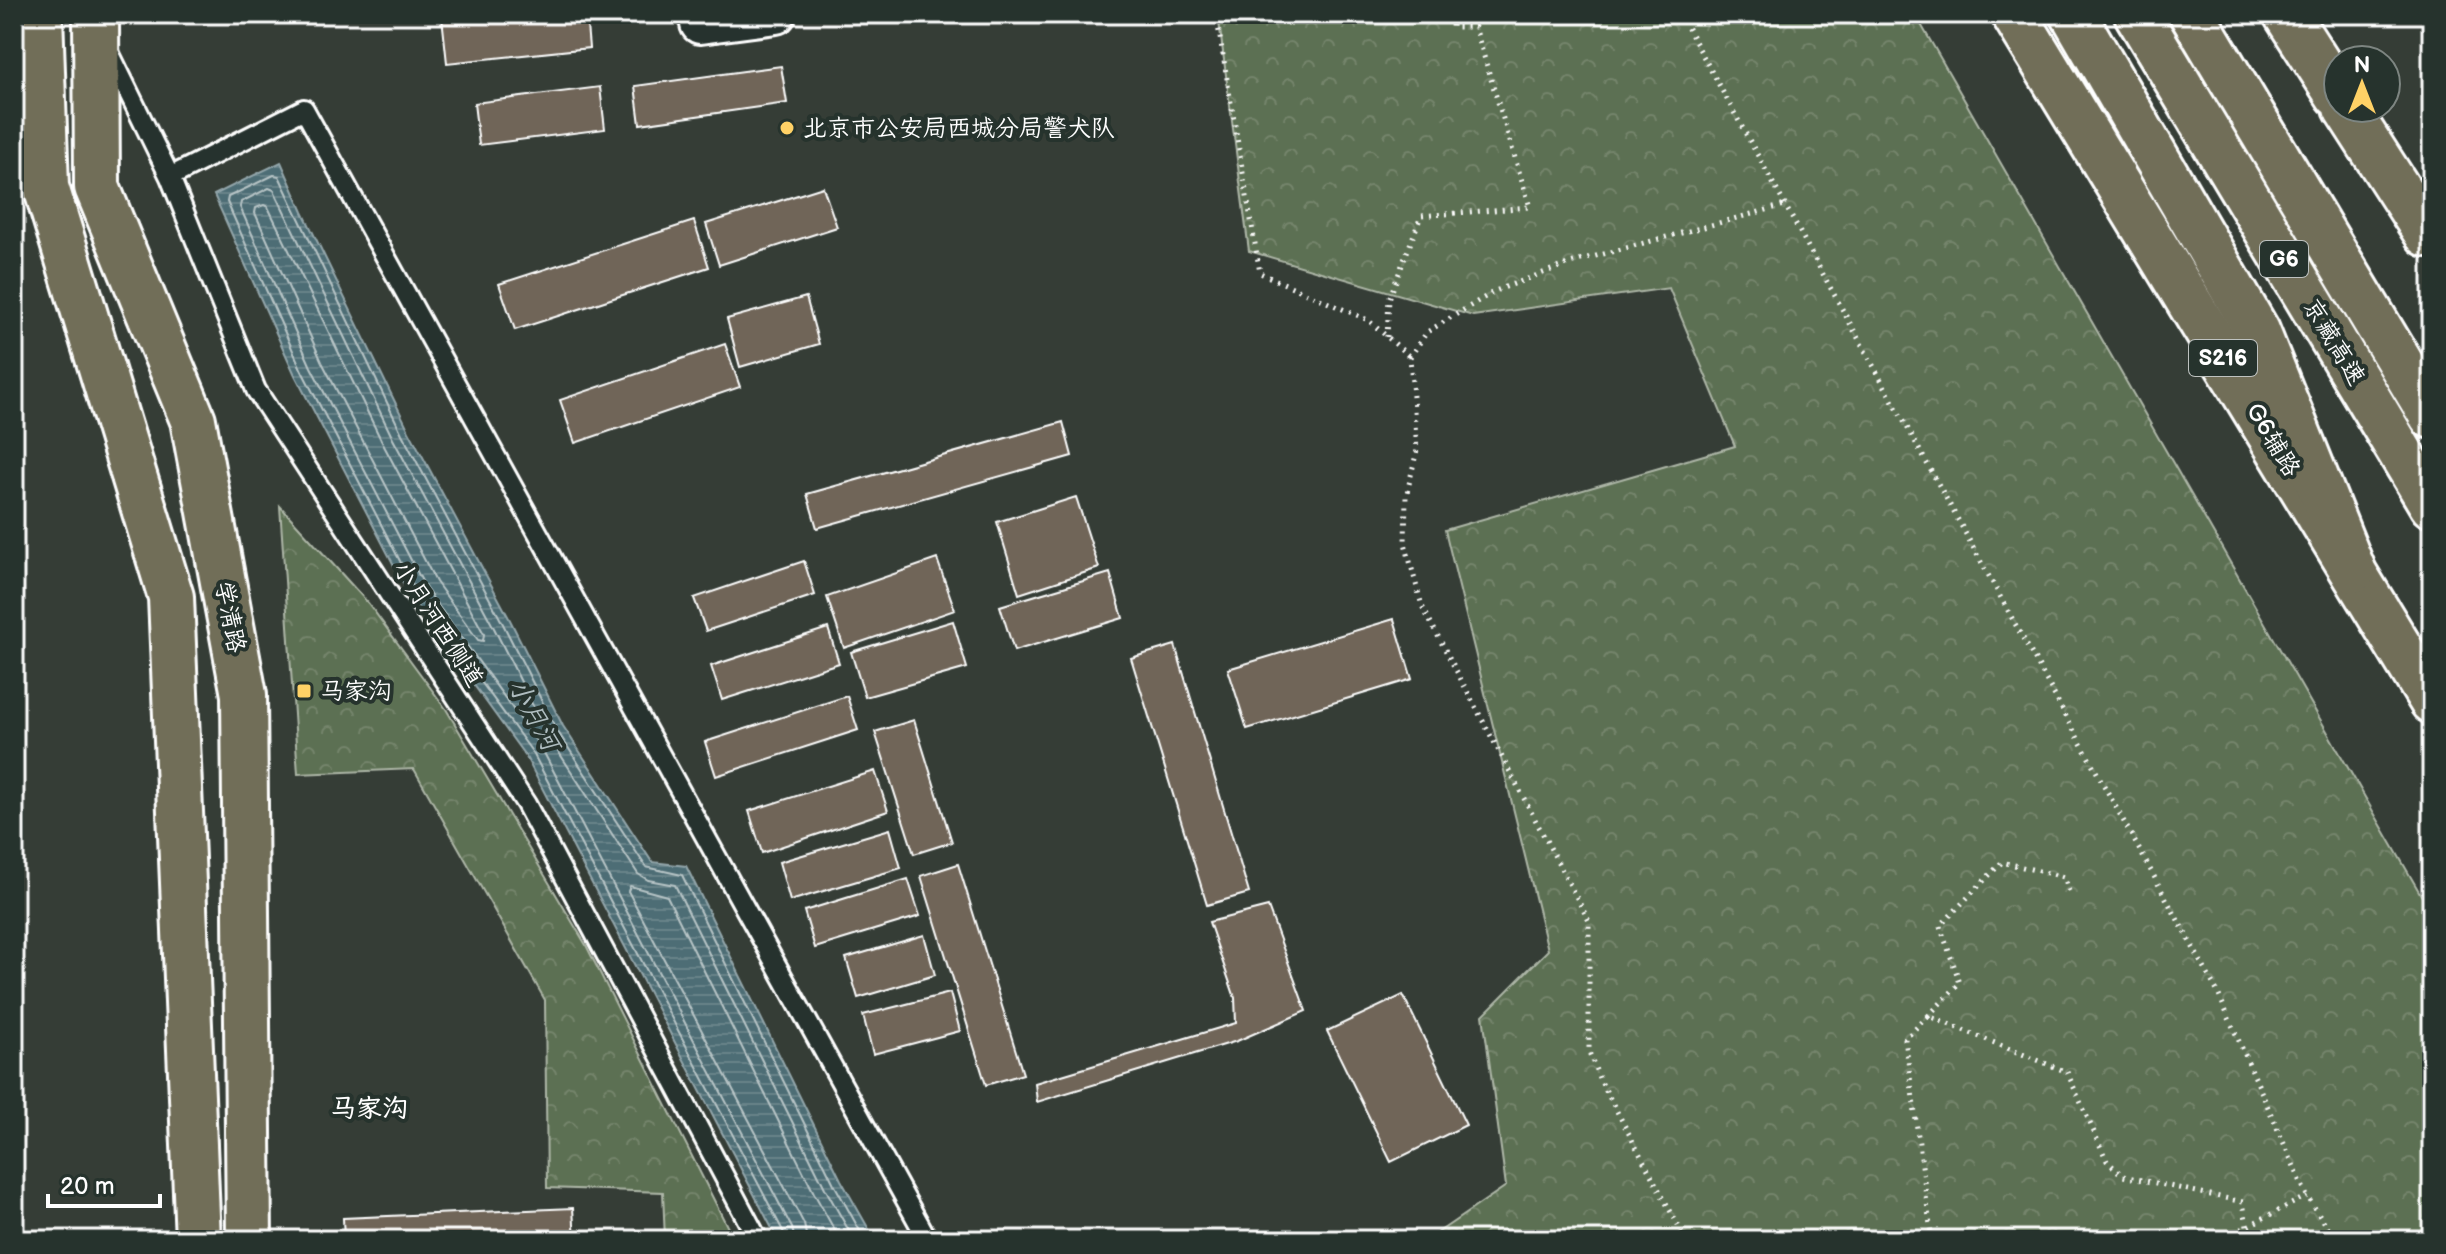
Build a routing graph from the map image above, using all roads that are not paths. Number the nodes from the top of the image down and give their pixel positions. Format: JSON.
{"nodes":[{"id":1,"x":40,"y":14,"type":"edge"},
{"id":2,"x":776,"y":14,"type":"edge"},
{"id":3,"x":2014,"y":14,"type":"edge"},
{"id":4,"x":2073,"y":14,"type":"edge"},
{"id":5,"x":2137,"y":14,"type":"edge"},
{"id":6,"x":2192,"y":14,"type":"edge"},
{"id":7,"x":2286,"y":14,"type":"edge"},
{"id":8,"x":2309,"y":14,"type":"edge"},
{"id":9,"x":96,"y":20,"type":"edge"},
{"id":10,"x":700,"y":24,"type":"dead end"},
{"id":11,"x":2325,"y":44,"type":"edge"},
{"id":12,"x":2322,"y":70,"type":"edge"},
{"id":13,"x":2356,"y":124,"type":"edge"},
{"id":14,"x":2368,"y":124,"type":"edge"},
{"id":15,"x":170,"y":177,"type":"junction"},
{"id":16,"x":2430,"y":238,"type":"edge"},
{"id":17,"x":2432,"y":416,"type":"edge"},
{"id":18,"x":2432,"y":505,"type":"edge"},
{"id":19,"x":2353,"y":570,"type":"junction"},
{"id":20,"x":2432,"y":701,"type":"edge"},
{"id":21,"x":198,"y":1240,"type":"edge"},
{"id":22,"x":249,"y":1240,"type":"edge"},
{"id":23,"x":758,"y":1240,"type":"edge"},
{"id":24,"x":928,"y":1240,"type":"edge"}],
"edges":[{"from":1,"to":21,"type":"main road"},
{"from":2,"to":10,"type":"street"},
{"from":3,"to":19,"type":"main road","name":"G6辅路","number":"S216"},
{"from":4,"to":19,"type":"main road"},
{"from":5,"to":18,"type":"main road","name":"京藏高速","number":"G6"},
{"from":6,"to":17,"type":"main road","name":"京藏高速","number":"G6"},
{"from":7,"to":12,"type":"main road"},
{"from":8,"to":11,"type":"main road"},
{"from":9,"to":15,"type":"lane","name":"小月河西侧道"},
{"from":9,"to":22,"type":"main road","name":"学清路"},
{"from":13,"to":16,"type":"main road"},
{"from":14,"to":16,"type":"main road"},
{"from":15,"to":23,"type":"lane","name":"小月河西侧道"},
{"from":15,"to":24,"type":"lane"},
{"from":19,"to":20,"type":"main road","name":"G6辅路","number":"S216"}]}
